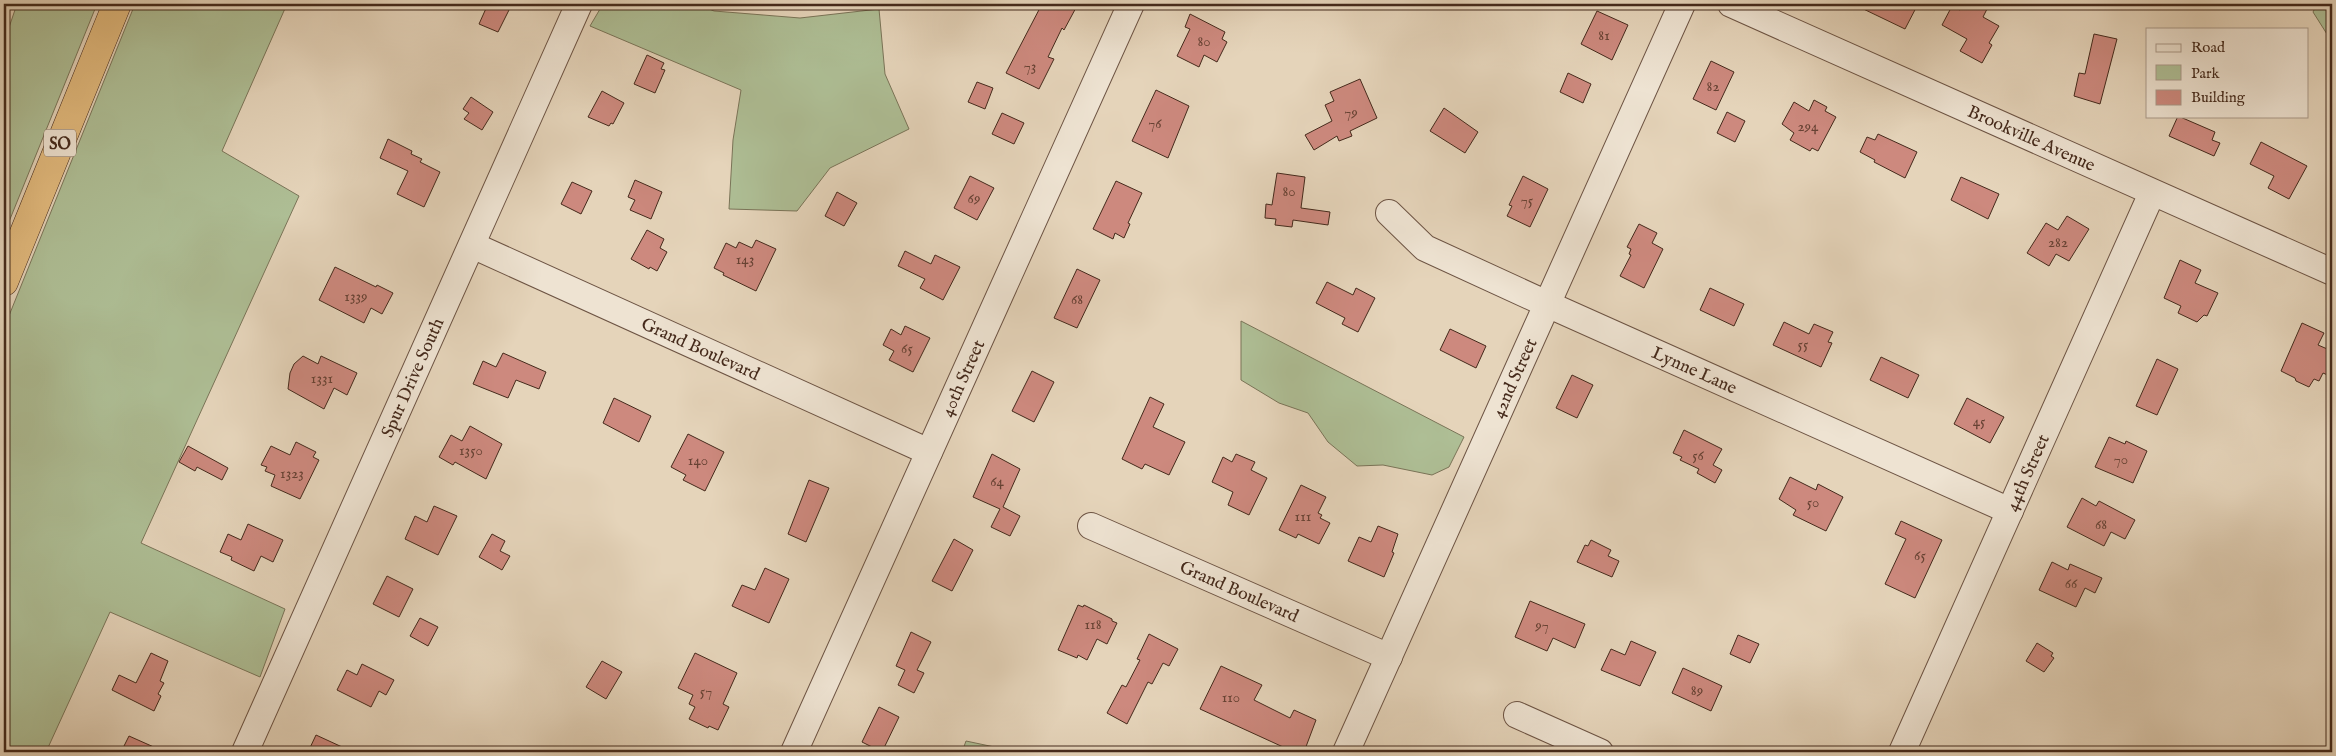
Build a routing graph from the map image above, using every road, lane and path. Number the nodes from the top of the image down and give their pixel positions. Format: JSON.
{"nodes":[{"id":1,"x":117,"y":4,"type":"edge"},
{"id":2,"x":579,"y":4,"type":"edge"},
{"id":3,"x":1131,"y":4,"type":"edge"},
{"id":4,"x":1682,"y":4,"type":"edge"},
{"id":5,"x":1731,"y":4,"type":"edge"},
{"id":6,"x":2152,"y":193,"type":"junction"},
{"id":7,"x":1389,"y":213,"type":"dead end"},
{"id":8,"x":472,"y":246,"type":"junction"},
{"id":9,"x":2332,"y":272,"type":"edge"},
{"id":10,"x":4,"y":282,"type":"edge"},
{"id":11,"x":1547,"y":304,"type":"junction"},
{"id":12,"x":929,"y":452,"type":"junction"},
{"id":13,"x":2010,"y":511,"type":"junction"},
{"id":14,"x":1091,"y":526,"type":"dead end"},
{"id":15,"x":1389,"y":657,"type":"junction"},
{"id":16,"x":1517,"y":715,"type":"dead end"},
{"id":17,"x":245,"y":752,"type":"edge"},
{"id":18,"x":794,"y":752,"type":"edge"},
{"id":19,"x":1346,"y":752,"type":"edge"},
{"id":20,"x":1600,"y":752,"type":"edge"},
{"id":21,"x":1902,"y":752,"type":"edge"}],
"edges":[{"from":1,"to":10,"type":"highway","number":"SO"},
{"from":2,"to":8,"type":"street","name":"Spur Drive South"},
{"from":3,"to":12,"type":"street","name":"40th Street"},
{"from":4,"to":11,"type":"street","name":"42nd Street"},
{"from":5,"to":6,"type":"street","name":"Brookville Avenue"},
{"from":6,"to":9,"type":"street","name":"Brookville Avenue"},
{"from":6,"to":13,"type":"street","name":"44th Street"},
{"from":7,"to":11,"type":"street","name":"Lynne Lane"},
{"from":8,"to":12,"type":"street","name":"Grand Boulevard"},
{"from":8,"to":17,"type":"street","name":"Spur Drive South"},
{"from":11,"to":13,"type":"street","name":"Lynne Lane"},
{"from":11,"to":15,"type":"street","name":"42nd Street"},
{"from":12,"to":18,"type":"street","name":"40th Street"},
{"from":13,"to":21,"type":"street","name":"44th Street"},
{"from":14,"to":15,"type":"street","name":"Grand Boulevard"},
{"from":15,"to":19,"type":"street","name":"42nd Street"},
{"from":16,"to":20,"type":"street"}]}
